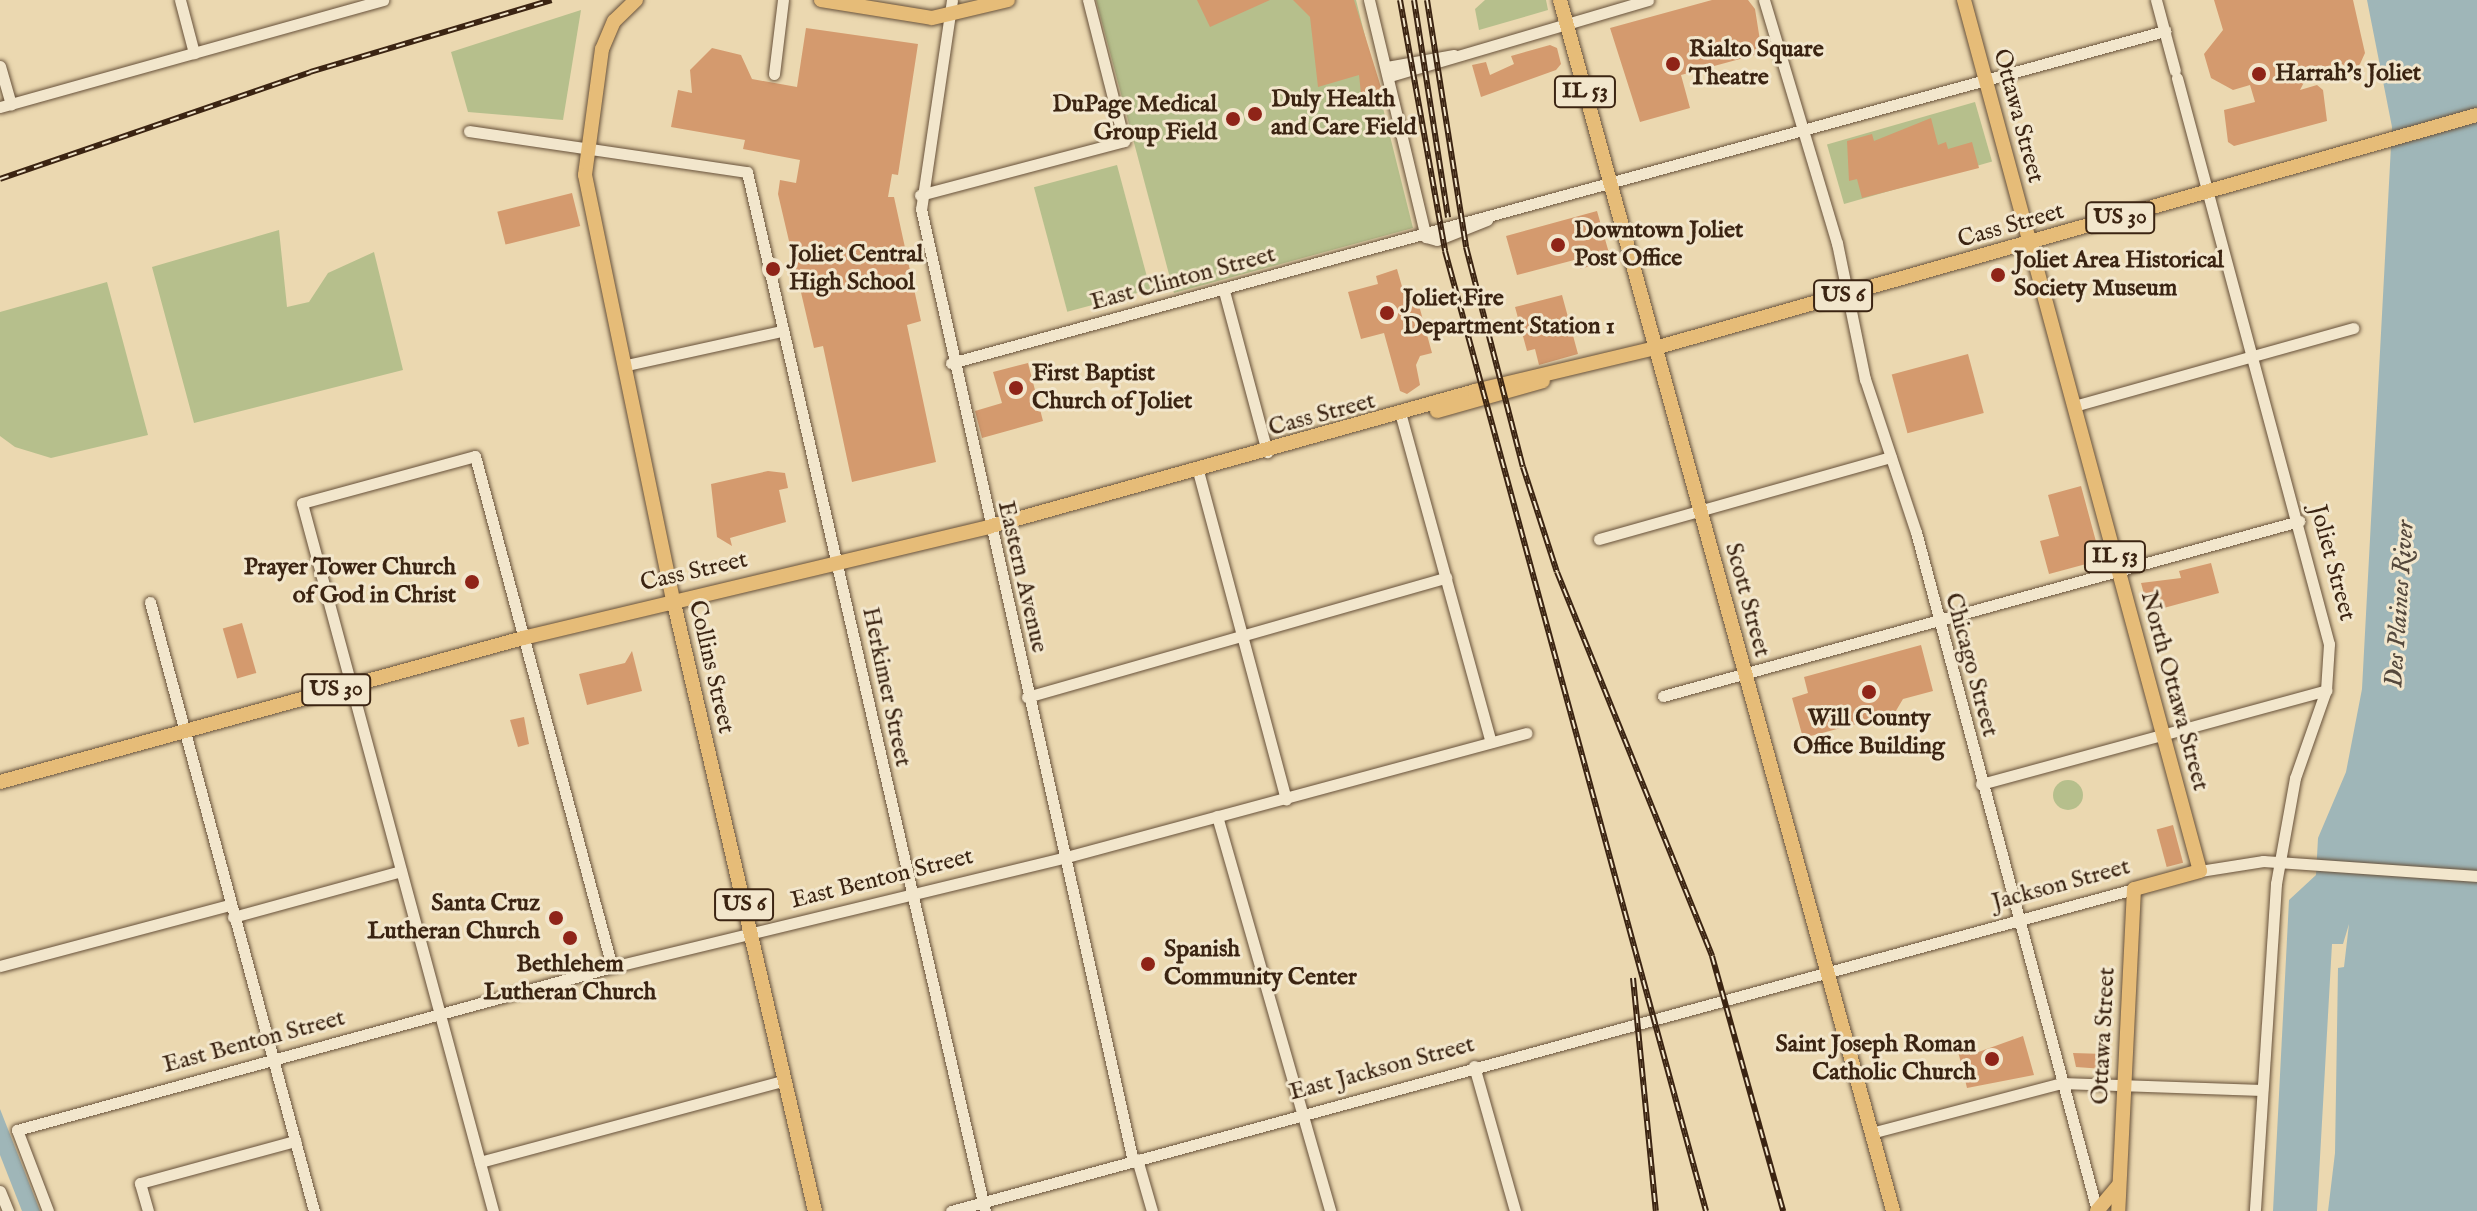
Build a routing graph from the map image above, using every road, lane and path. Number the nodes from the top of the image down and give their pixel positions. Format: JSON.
{"nodes":[{"id":1,"x":180,"y":0,"type":"edge"},
{"id":2,"x":383,"y":0,"type":"edge"},
{"id":3,"x":636,"y":0,"type":"edge"},
{"id":4,"x":783,"y":0,"type":"edge"},
{"id":5,"x":825,"y":0,"type":"edge"},
{"id":6,"x":952,"y":0,"type":"edge"},
{"id":7,"x":1008,"y":0,"type":"edge"},
{"id":8,"x":1088,"y":0,"type":"edge"},
{"id":9,"x":1369,"y":0,"type":"edge"},
{"id":10,"x":1560,"y":0,"type":"edge"},
{"id":11,"x":1648,"y":0,"type":"edge"},
{"id":12,"x":1764,"y":0,"type":"edge"},
{"id":13,"x":1964,"y":0,"type":"edge"},
{"id":14,"x":2156,"y":0,"type":"edge"},
{"id":15,"x":350,"y":4,"type":"edge"},
{"id":16,"x":950,"y":16,"type":"junction"},
{"id":17,"x":1566,"y":23,"type":"junction"},
{"id":18,"x":2165,"y":31,"type":"junction"},
{"id":19,"x":194,"y":53,"type":"junction"},
{"id":20,"x":0,"y":66,"type":"edge"},
{"id":21,"x":1388,"y":71,"type":"junction"},
{"id":22,"x":774,"y":74,"type":"dead end"},
{"id":23,"x":1986,"y":81,"type":"junction"},
{"id":24,"x":5,"y":106,"type":"edge"},
{"id":25,"x":2477,"y":115,"type":"edge"},
{"id":26,"x":469,"y":131,"type":"dead end"},
{"id":27,"x":1802,"y":132,"type":"junction"},
{"id":28,"x":585,"y":149,"type":"junction"},
{"id":29,"x":1610,"y":185,"type":"junction"},
{"id":30,"x":2209,"y":193,"type":"junction"},
{"id":31,"x":920,"y":195,"type":"junction"},
{"id":32,"x":1426,"y":237,"type":"junction"},
{"id":33,"x":2030,"y":243,"type":"junction"},
{"id":34,"x":1224,"y":291,"type":"junction"},
{"id":35,"x":1847,"y":295,"type":"junction"},
{"id":36,"x":2353,"y":328,"type":"dead end"},
{"id":37,"x":782,"y":331,"type":"junction"},
{"id":38,"x":1655,"y":348,"type":"junction"},
{"id":39,"x":2254,"y":357,"type":"junction"},
{"id":40,"x":951,"y":363,"type":"junction"},
{"id":41,"x":627,"y":365,"type":"junction"},
{"id":42,"x":2074,"y":406,"type":"junction"},
{"id":43,"x":1401,"y":416,"type":"junction"},
{"id":44,"x":1267,"y":452,"type":"junction"},
{"id":45,"x":1891,"y":457,"type":"junction"},
{"id":46,"x":1198,"y":471,"type":"junction"},
{"id":47,"x":1699,"y":511,"type":"junction"},
{"id":48,"x":2299,"y":521,"type":"junction"},
{"id":49,"x":988,"y":527,"type":"junction"},
{"id":50,"x":1599,"y":539,"type":"dead end"},
{"id":51,"x":836,"y":562,"type":"junction"},
{"id":52,"x":2118,"y":570,"type":"junction"},
{"id":53,"x":1446,"y":578,"type":"junction"},
{"id":54,"x":673,"y":599,"type":"junction"},
{"id":55,"x":150,"y":602,"type":"dead end"},
{"id":56,"x":1935,"y":621,"type":"junction"},
{"id":57,"x":1241,"y":636,"type":"junction"},
{"id":58,"x":523,"y":638,"type":"junction"},
{"id":59,"x":1744,"y":674,"type":"junction"},
{"id":60,"x":351,"y":686,"type":"junction"},
{"id":61,"x":2326,"y":690,"type":"junction"},
{"id":62,"x":1663,"y":696,"type":"dead end"},
{"id":63,"x":1027,"y":697,"type":"junction"},
{"id":64,"x":182,"y":732,"type":"junction"},
{"id":65,"x":1526,"y":733,"type":"dead end"},
{"id":66,"x":2163,"y":734,"type":"junction"},
{"id":67,"x":1491,"y":742,"type":"junction"},
{"id":68,"x":0,"y":782,"type":"edge"},
{"id":69,"x":1981,"y":784,"type":"junction"},
{"id":70,"x":1286,"y":799,"type":"junction"},
{"id":71,"x":1217,"y":816,"type":"junction"},
{"id":72,"x":1063,"y":858,"type":"junction"},
{"id":73,"x":2284,"y":861,"type":"junction"},
{"id":74,"x":401,"y":871,"type":"junction"},
{"id":75,"x":2200,"y":871,"type":"junction"},
{"id":76,"x":2477,"y":876,"type":"edge"},
{"id":77,"x":2134,"y":889,"type":"junction"},
{"id":78,"x":910,"y":895,"type":"junction"},
{"id":79,"x":231,"y":911,"type":"junction"},
{"id":80,"x":2017,"y":920,"type":"junction"},
{"id":81,"x":751,"y":933,"type":"junction"},
{"id":82,"x":0,"y":966,"type":"edge"},
{"id":83,"x":612,"y":967,"type":"junction"},
{"id":84,"x":1826,"y":970,"type":"junction"},
{"id":85,"x":440,"y":1014,"type":"junction"},
{"id":86,"x":272,"y":1060,"type":"junction"},
{"id":87,"x":1474,"y":1066,"type":"junction"},
{"id":88,"x":785,"y":1080,"type":"junction"},
{"id":89,"x":2123,"y":1082,"type":"junction"},
{"id":90,"x":2061,"y":1083,"type":"junction"},
{"id":91,"x":2262,"y":1090,"type":"junction"},
{"id":92,"x":1303,"y":1113,"type":"junction"},
{"id":93,"x":1871,"y":1133,"type":"junction"},
{"id":94,"x":295,"y":1141,"type":"junction"},
{"id":95,"x":1135,"y":1160,"type":"junction"},
{"id":96,"x":480,"y":1162,"type":"junction"},
{"id":97,"x":2119,"y":1185,"type":"junction"},
{"id":98,"x":0,"y":1191,"type":"edge"},
{"id":99,"x":983,"y":1207,"type":"edge"},
{"id":100,"x":8,"y":1211,"type":"edge"},
{"id":101,"x":48,"y":1211,"type":"edge"},
{"id":102,"x":148,"y":1211,"type":"edge"},
{"id":103,"x":314,"y":1211,"type":"edge"},
{"id":104,"x":493,"y":1211,"type":"edge"},
{"id":105,"x":815,"y":1211,"type":"edge"},
{"id":106,"x":951,"y":1211,"type":"edge"},
{"id":107,"x":1152,"y":1211,"type":"edge"},
{"id":108,"x":1330,"y":1211,"type":"edge"},
{"id":109,"x":1515,"y":1211,"type":"edge"},
{"id":110,"x":1893,"y":1211,"type":"edge"},
{"id":111,"x":2097,"y":1211,"type":"edge"},
{"id":112,"x":2118,"y":1211,"type":"edge"},
{"id":113,"x":2255,"y":1211,"type":"edge"}],
"edges":[{"from":1,"to":19,"type":"street"},
{"from":2,"to":15,"type":"street"},
{"from":3,"to":28,"type":"main road","name":"Collins Street","number":"US 6"},
{"from":4,"to":22,"type":"street"},
{"from":5,"to":16,"type":"main road"},
{"from":6,"to":16,"type":"street","name":"Eastern Avenue"},
{"from":7,"to":16,"type":"main road"},
{"from":8,"to":31,"type":"street"},
{"from":9,"to":21,"type":"street"},
{"from":10,"to":17,"type":"main road","name":"Scott Street","number":"IL 53"},
{"from":11,"to":17,"type":"street"},
{"from":12,"to":27,"type":"street","name":"Chicago Street"},
{"from":13,"to":23,"type":"main road","name":"Ottawa Street"},
{"from":14,"to":18,"type":"street","name":"Joliet Street"},
{"from":15,"to":19,"type":"street"},
{"from":16,"to":31,"type":"street","name":"Eastern Avenue"},
{"from":17,"to":21,"type":"street"},
{"from":17,"to":29,"type":"main road","name":"Scott Street","number":"IL 53"},
{"from":18,"to":23,"type":"street","name":"East Clinton Street"},
{"from":18,"to":30,"type":"street","name":"Joliet Street"},
{"from":19,"to":24,"type":"street"},
{"from":20,"to":24,"type":"street"},
{"from":21,"to":32,"type":"street"},
{"from":23,"to":27,"type":"street","name":"East Clinton Street"},
{"from":23,"to":33,"type":"main road","name":"Ottawa Street"},
{"from":25,"to":30,"type":"main road","name":"Cass Street","number":"US 30"},
{"from":26,"to":28,"type":"street"},
{"from":27,"to":29,"type":"street","name":"East Clinton Street"},
{"from":27,"to":35,"type":"street","name":"Chicago Street"},
{"from":28,"to":37,"type":"street","name":"Herkimer Street"},
{"from":28,"to":41,"type":"main road","name":"Collins Street","number":"US 6"},
{"from":29,"to":32,"type":"street","name":"East Clinton Street"},
{"from":29,"to":38,"type":"main road","name":"Scott Street","number":"IL 53"},
{"from":30,"to":33,"type":"main road","name":"Cass Street","number":"US 30"},
{"from":30,"to":39,"type":"street","name":"Joliet Street"},
{"from":31,"to":40,"type":"street","name":"Eastern Avenue"},
{"from":32,"to":34,"type":"street","name":"East Clinton Street"},
{"from":33,"to":35,"type":"main road","name":"Cass Street","number":"US 6"},
{"from":33,"to":42,"type":"main road","name":"North Ottawa Street","number":"IL 53"},
{"from":34,"to":40,"type":"street","name":"East Clinton Street"},
{"from":34,"to":44,"type":"street"},
{"from":35,"to":38,"type":"main road","name":"Cass Street","number":"US 6"},
{"from":35,"to":45,"type":"street","name":"Chicago Street"},
{"from":36,"to":39,"type":"street"},
{"from":37,"to":41,"type":"street"},
{"from":37,"to":51,"type":"street","name":"Herkimer Street"},
{"from":38,"to":43,"type":"main road","name":"Cass Street","number":"US 6"},
{"from":38,"to":47,"type":"main road","name":"Scott Street","number":"IL 53"},
{"from":39,"to":42,"type":"street"},
{"from":39,"to":48,"type":"street","name":"Joliet Street"},
{"from":40,"to":49,"type":"street","name":"Eastern Avenue"},
{"from":41,"to":54,"type":"main road","name":"Collins Street","number":"US 6"},
{"from":42,"to":52,"type":"main road","name":"North Ottawa Street","number":"IL 53"},
{"from":43,"to":44,"type":"main road","name":"Cass Street","number":"US 6"},
{"from":43,"to":53,"type":"street"},
{"from":44,"to":46,"type":"main road","name":"Cass Street","number":"US 6"},
{"from":45,"to":47,"type":"street"},
{"from":45,"to":56,"type":"street","name":"Chicago Street"},
{"from":46,"to":49,"type":"main road","name":"Cass Street","number":"US 6"},
{"from":46,"to":57,"type":"street"},
{"from":47,"to":50,"type":"street"},
{"from":47,"to":59,"type":"main road","name":"Scott Street","number":"IL 53"},
{"from":48,"to":52,"type":"street"},
{"from":48,"to":61,"type":"street","name":"Joliet Street"},
{"from":49,"to":51,"type":"main road","name":"Cass Street","number":"US 6"},
{"from":49,"to":63,"type":"street","name":"Eastern Avenue"},
{"from":51,"to":54,"type":"main road","name":"Cass Street","number":"US 6"},
{"from":51,"to":78,"type":"street","name":"Herkimer Street"},
{"from":52,"to":56,"type":"street"},
{"from":52,"to":66,"type":"main road","name":"North Ottawa Street","number":"IL 53"},
{"from":53,"to":57,"type":"street"},
{"from":53,"to":67,"type":"street"},
{"from":54,"to":58,"type":"main road","name":"Cass Street","number":"US 30"},
{"from":54,"to":81,"type":"main road","name":"Collins Street","number":"US 6"},
{"from":55,"to":64,"type":"street"},
{"from":56,"to":59,"type":"street"},
{"from":56,"to":69,"type":"street","name":"Chicago Street"},
{"from":57,"to":63,"type":"street"},
{"from":57,"to":70,"type":"street"},
{"from":58,"to":60,"type":"main road","name":"Cass Street","number":"US 30"},
{"from":58,"to":60,"type":"street"},
{"from":58,"to":83,"type":"street"},
{"from":59,"to":62,"type":"street"},
{"from":59,"to":84,"type":"main road","name":"Scott Street","number":"IL 53"},
{"from":60,"to":64,"type":"main road","name":"Cass Street","number":"US 30"},
{"from":60,"to":74,"type":"street"},
{"from":61,"to":66,"type":"street"},
{"from":61,"to":73,"type":"street","name":"Joliet Street"},
{"from":63,"to":72,"type":"street","name":"Eastern Avenue"},
{"from":64,"to":68,"type":"main road","name":"Cass Street","number":"US 30"},
{"from":64,"to":79,"type":"street"},
{"from":65,"to":67,"type":"street","name":"East Benton Street"},
{"from":66,"to":69,"type":"street"},
{"from":66,"to":75,"type":"main road","name":"North Ottawa Street","number":"IL 53"},
{"from":67,"to":70,"type":"street","name":"East Benton Street"},
{"from":69,"to":80,"type":"street","name":"Chicago Street"},
{"from":70,"to":71,"type":"street","name":"East Benton Street"},
{"from":71,"to":72,"type":"street","name":"East Benton Street"},
{"from":71,"to":92,"type":"street"},
{"from":72,"to":78,"type":"street","name":"East Benton Street"},
{"from":72,"to":95,"type":"street","name":"Eastern Avenue"},
{"from":73,"to":75,"type":"street","name":"Jackson Street"},
{"from":73,"to":76,"type":"street","name":"Jackson Street"},
{"from":73,"to":91,"type":"street","name":"Joliet Street"},
{"from":74,"to":79,"type":"street"},
{"from":74,"to":85,"type":"street"},
{"from":75,"to":77,"type":"main road","name":"Jackson Street"},
{"from":77,"to":80,"type":"street","name":"Jackson Street"},
{"from":77,"to":89,"type":"main road","name":"Ottawa Street"},
{"from":78,"to":81,"type":"street","name":"East Benton Street"},
{"from":78,"to":99,"type":"street","name":"Herkimer Street"},
{"from":79,"to":82,"type":"street"},
{"from":79,"to":86,"type":"street"},
{"from":80,"to":84,"type":"street","name":"Jackson Street"},
{"from":80,"to":90,"type":"street","name":"Chicago Street"},
{"from":81,"to":83,"type":"street","name":"East Benton Street"},
{"from":81,"to":88,"type":"main road","name":"Collins Street","number":"US 6"},
{"from":83,"to":85,"type":"street","name":"East Benton Street"},
{"from":84,"to":87,"type":"street","name":"East Jackson Street"},
{"from":84,"to":93,"type":"main road","name":"Scott Street"},
{"from":85,"to":86,"type":"street","name":"East Benton Street"},
{"from":85,"to":96,"type":"street"},
{"from":86,"to":94,"type":"street"},
{"from":86,"to":101,"type":"street","name":"East Benton Street"},
{"from":87,"to":92,"type":"street","name":"East Jackson Street"},
{"from":87,"to":109,"type":"street"},
{"from":88,"to":96,"type":"street"},
{"from":88,"to":105,"type":"main road","name":"Collins Street","number":"US 6"},
{"from":89,"to":90,"type":"street"},
{"from":89,"to":91,"type":"street"},
{"from":89,"to":97,"type":"main road","name":"Ottawa Street"},
{"from":90,"to":93,"type":"street"},
{"from":90,"to":111,"type":"street","name":"Chicago Street"},
{"from":91,"to":113,"type":"street","name":"Joliet Street"},
{"from":92,"to":95,"type":"street","name":"East Jackson Street"},
{"from":92,"to":108,"type":"street"},
{"from":93,"to":110,"type":"main road","name":"Scott Street"},
{"from":94,"to":102,"type":"street"},
{"from":94,"to":103,"type":"street"},
{"from":95,"to":99,"type":"street","name":"East Jackson Street"},
{"from":95,"to":107,"type":"street","name":"Eastern Avenue"},
{"from":96,"to":104,"type":"street"},
{"from":97,"to":111,"type":"main road"},
{"from":97,"to":112,"type":"main road","name":"Ottawa Street"},
{"from":98,"to":100,"type":"street"},
{"from":99,"to":106,"type":"street","name":"East Jackson Street"}]}
